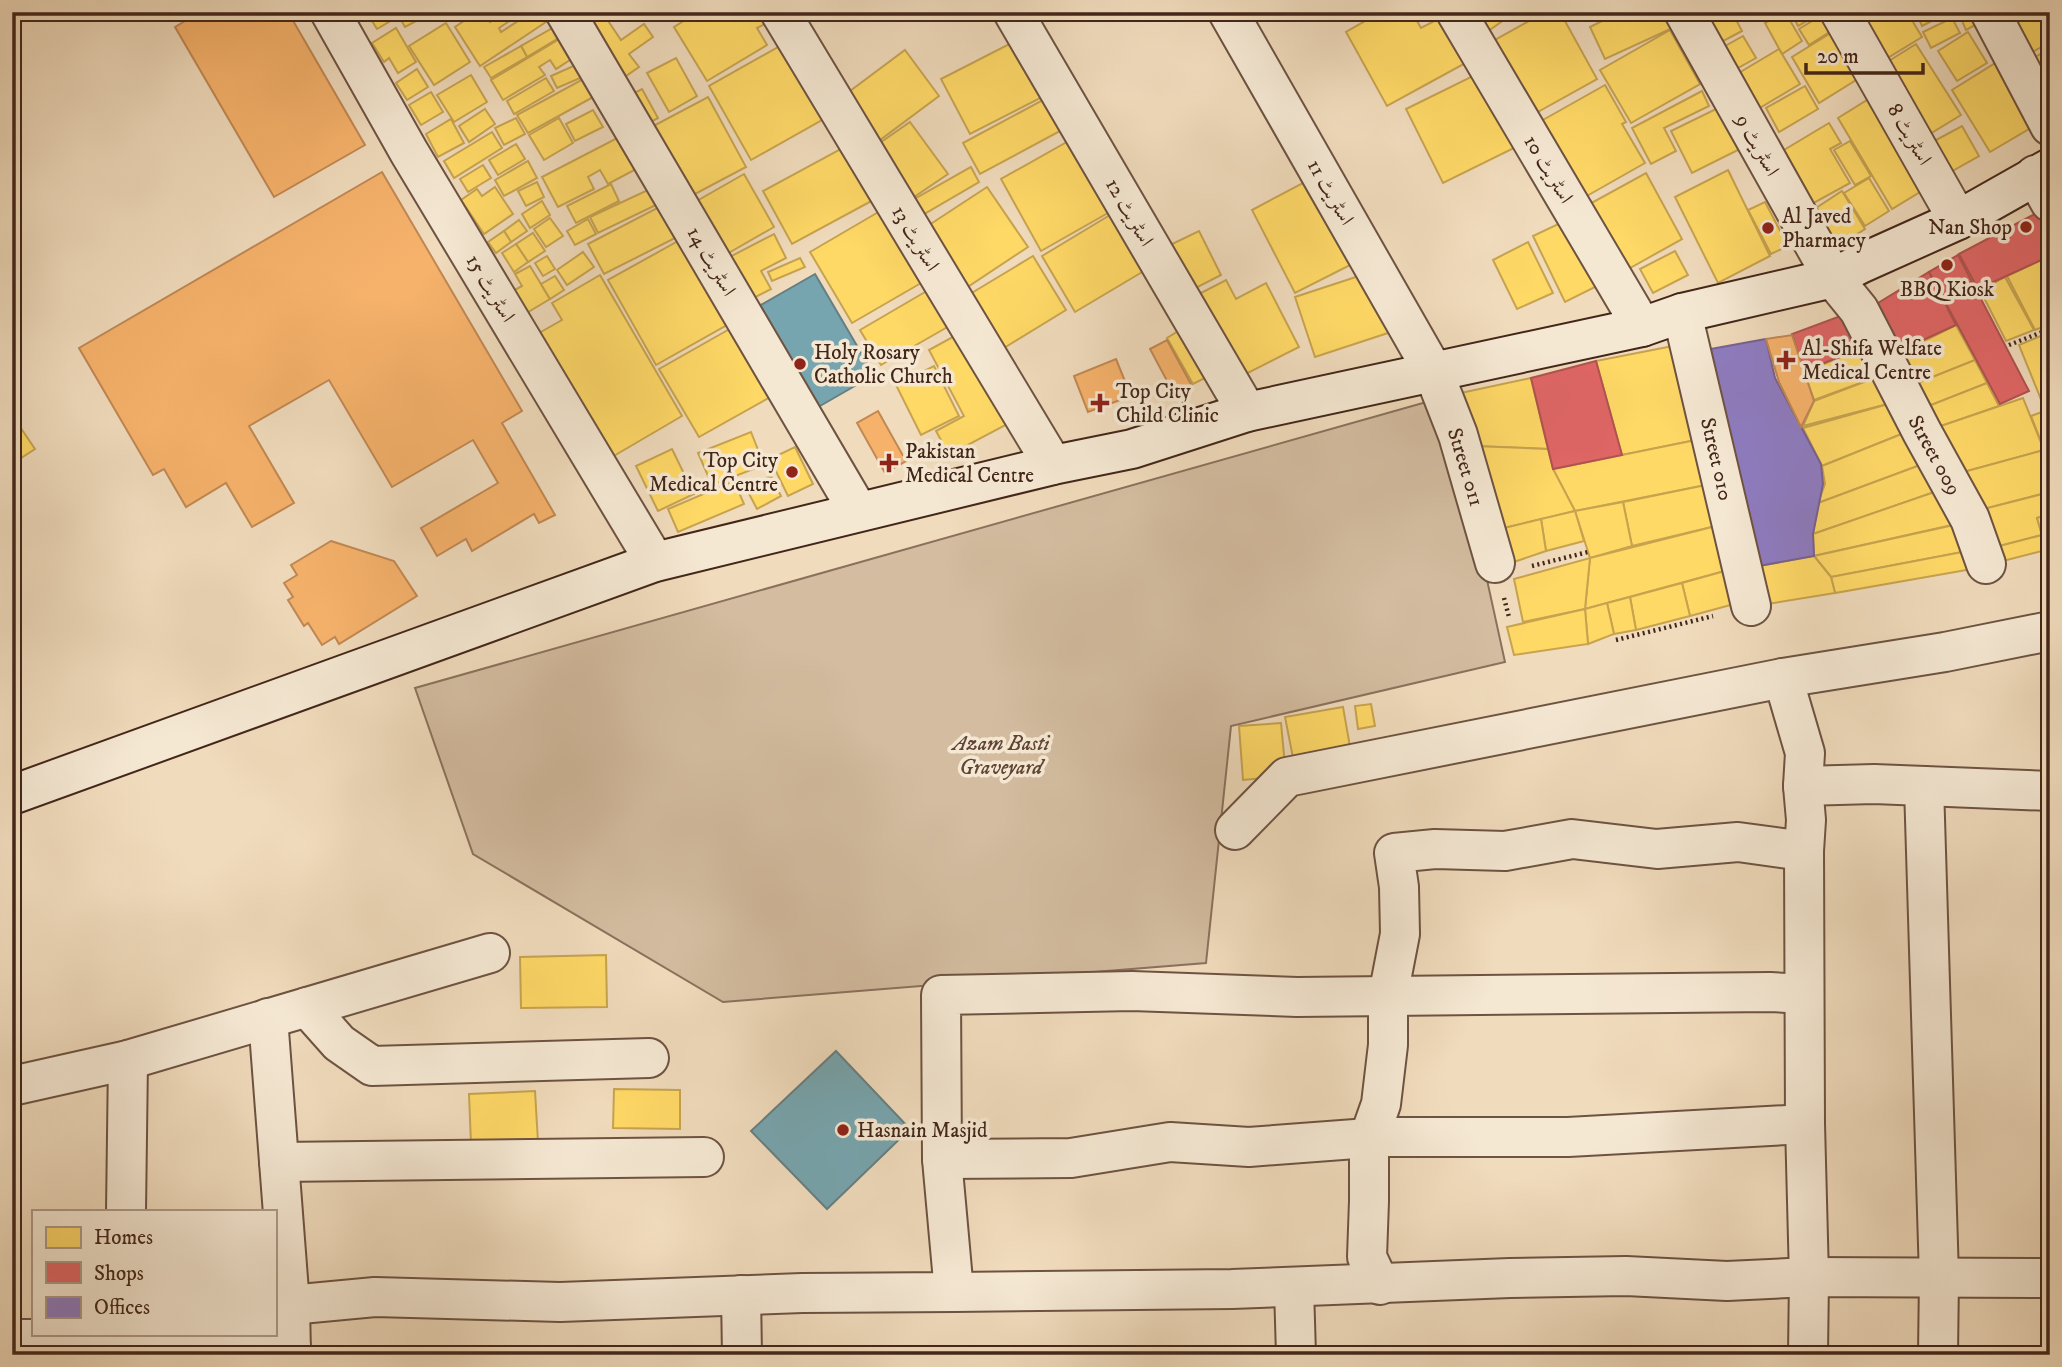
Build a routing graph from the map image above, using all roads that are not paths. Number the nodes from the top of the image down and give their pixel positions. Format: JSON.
{"nodes":[{"id":1,"x":330,"y":12,"type":"edge"},
{"id":2,"x":565,"y":12,"type":"edge"},
{"id":3,"x":780,"y":12,"type":"edge"},
{"id":4,"x":1013,"y":12,"type":"edge"},
{"id":5,"x":1228,"y":12,"type":"edge"},
{"id":6,"x":1455,"y":12,"type":"edge"},
{"id":7,"x":1684,"y":12,"type":"edge"},
{"id":8,"x":1840,"y":12,"type":"edge"},
{"id":9,"x":1990,"y":12,"type":"edge"},
{"id":10,"x":2050,"y":126,"type":"edge"},
{"id":11,"x":2045,"y":182,"type":"edge"},
{"id":12,"x":1958,"y":220,"type":"junction"},
{"id":13,"x":1833,"y":278,"type":"junction"},
{"id":14,"x":1682,"y":313,"type":"junction"},
{"id":15,"x":1642,"y":327,"type":"junction"},
{"id":16,"x":1433,"y":371,"type":"junction"},
{"id":17,"x":1247,"y":412,"type":"junction"},
{"id":18,"x":1052,"y":465,"type":"junction"},
{"id":19,"x":858,"y":511,"type":"junction"},
{"id":20,"x":654,"y":562,"type":"junction"},
{"id":21,"x":1986,"y":564,"type":"dead end"},
{"id":22,"x":1509,"y":565,"type":"road end"},
{"id":23,"x":1751,"y":606,"type":"road end"},
{"id":24,"x":2050,"y":631,"type":"edge"},
{"id":25,"x":1783,"y":678,"type":"junction"},
{"id":26,"x":1803,"y":786,"type":"junction"},
{"id":27,"x":1924,"y":786,"type":"junction"},
{"id":28,"x":2050,"y":791,"type":"edge"},
{"id":29,"x":12,"y":795,"type":"edge"},
{"id":30,"x":1235,"y":830,"type":"dead end"},
{"id":31,"x":1804,"y":851,"type":"junction"},
{"id":32,"x":490,"y":953,"type":"dead end"},
{"id":33,"x":1804,"y":994,"type":"junction"},
{"id":34,"x":1388,"y":996,"type":"junction"},
{"id":35,"x":307,"y":1007,"type":"junction"},
{"id":36,"x":268,"y":1018,"type":"junction"},
{"id":37,"x":649,"y":1058,"type":"dead end"},
{"id":38,"x":128,"y":1060,"type":"junction"},
{"id":39,"x":12,"y":1086,"type":"edge"},
{"id":40,"x":1805,"y":1124,"type":"junction"},
{"id":41,"x":1369,"y":1138,"type":"junction"},
{"id":42,"x":705,"y":1157,"type":"dead end"},
{"id":43,"x":942,"y":1159,"type":"junction"},
{"id":44,"x":279,"y":1162,"type":"junction"},
{"id":45,"x":126,"y":1210,"type":"edge"},
{"id":46,"x":1809,"y":1277,"type":"junction"},
{"id":47,"x":1940,"y":1277,"type":"junction"},
{"id":48,"x":2050,"y":1278,"type":"edge"},
{"id":49,"x":1380,"y":1285,"type":"junction"},
{"id":50,"x":1294,"y":1287,"type":"junction"},
{"id":51,"x":954,"y":1292,"type":"junction"},
{"id":52,"x":741,"y":1295,"type":"junction"},
{"id":53,"x":290,"y":1305,"type":"junction"},
{"id":54,"x":12,"y":1339,"type":"edge"},
{"id":55,"x":124,"y":1342,"type":"edge"},
{"id":56,"x":291,"y":1351,"type":"edge"},
{"id":57,"x":742,"y":1355,"type":"edge"},
{"id":58,"x":1296,"y":1355,"type":"edge"},
{"id":59,"x":1808,"y":1355,"type":"edge"},
{"id":60,"x":1938,"y":1355,"type":"edge"}],
"edges":[{"from":1,"to":20,"type":"street","name":"اسٹریٹ 15"},
{"from":2,"to":19,"type":"street","name":"اسٹریٹ 14"},
{"from":3,"to":18,"type":"street","name":"اسٹریٹ 13"},
{"from":4,"to":17,"type":"street","name":"اسٹریٹ 12"},
{"from":5,"to":16,"type":"street","name":"اسٹریٹ 11"},
{"from":6,"to":15,"type":"street","name":"اسٹریٹ 10"},
{"from":7,"to":13,"type":"street","name":"اسٹریٹ 9"},
{"from":8,"to":12,"type":"street","name":"اسٹریٹ 8"},
{"from":9,"to":10,"type":"street"},
{"from":11,"to":12,"type":"street"},
{"from":12,"to":13,"type":"street"},
{"from":13,"to":14,"type":"street"},
{"from":13,"to":21,"type":"street","name":"Street 009"},
{"from":14,"to":15,"type":"street"},
{"from":14,"to":23,"type":"street","name":"Street 010"},
{"from":15,"to":16,"type":"street"},
{"from":16,"to":17,"type":"street"},
{"from":16,"to":22,"type":"street","name":"Street 011"},
{"from":17,"to":18,"type":"street"},
{"from":18,"to":19,"type":"street"},
{"from":19,"to":20,"type":"street"},
{"from":20,"to":29,"type":"street"},
{"from":24,"to":25,"type":"street"},
{"from":25,"to":26,"type":"street"},
{"from":25,"to":30,"type":"street"},
{"from":26,"to":27,"type":"street"},
{"from":26,"to":31,"type":"street"},
{"from":27,"to":28,"type":"street"},
{"from":27,"to":47,"type":"street"},
{"from":31,"to":33,"type":"street"},
{"from":31,"to":34,"type":"street"},
{"from":32,"to":35,"type":"street"},
{"from":33,"to":34,"type":"street"},
{"from":33,"to":40,"type":"street"},
{"from":34,"to":41,"type":"street"},
{"from":34,"to":43,"type":"street"},
{"from":35,"to":36,"type":"street"},
{"from":35,"to":37,"type":"street"},
{"from":36,"to":38,"type":"street"},
{"from":36,"to":44,"type":"street"},
{"from":38,"to":39,"type":"street"},
{"from":38,"to":45,"type":"street"},
{"from":40,"to":41,"type":"street"},
{"from":40,"to":46,"type":"street"},
{"from":41,"to":43,"type":"street"},
{"from":41,"to":49,"type":"street"},
{"from":42,"to":44,"type":"street"},
{"from":43,"to":51,"type":"street"},
{"from":44,"to":53,"type":"street"},
{"from":46,"to":47,"type":"street"},
{"from":46,"to":49,"type":"street"},
{"from":46,"to":59,"type":"street"},
{"from":47,"to":48,"type":"street"},
{"from":47,"to":60,"type":"street"},
{"from":49,"to":50,"type":"street"},
{"from":50,"to":51,"type":"street"},
{"from":50,"to":58,"type":"street"},
{"from":51,"to":52,"type":"street"},
{"from":52,"to":53,"type":"street"},
{"from":52,"to":57,"type":"street"},
{"from":53,"to":56,"type":"street"},
{"from":54,"to":55,"type":"street"},
{"from":55,"to":56,"type":"street"}]}
